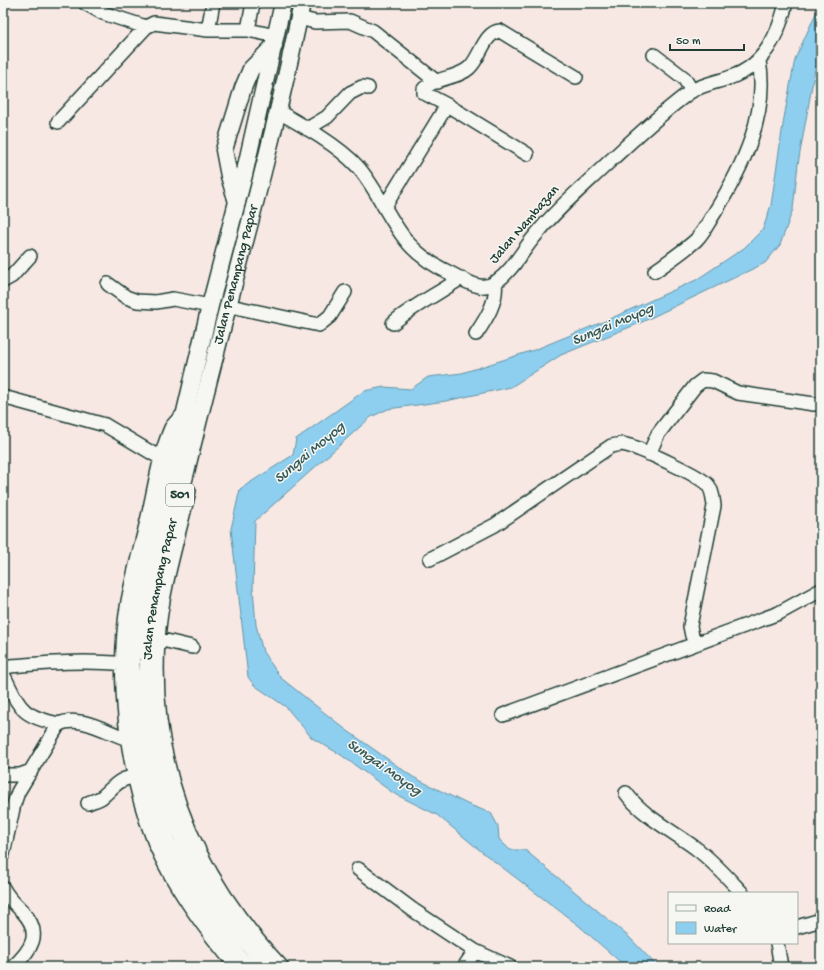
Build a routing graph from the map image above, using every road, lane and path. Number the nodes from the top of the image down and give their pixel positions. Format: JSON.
{"nodes":[{"id":1,"x":85,"y":3,"type":"edge"},
{"id":2,"x":213,"y":3,"type":"edge"},
{"id":3,"x":253,"y":3,"type":"edge"},
{"id":4,"x":283,"y":3,"type":"edge"},
{"id":5,"x":786,"y":3,"type":"edge"},
{"id":6,"x":300,"y":10,"type":"edge"},
{"id":7,"x":146,"y":27,"type":"junction"},
{"id":8,"x":208,"y":30,"type":"junction"},
{"id":9,"x":248,"y":30,"type":"junction"},
{"id":10,"x":275,"y":41,"type":"junction"},
{"id":11,"x":654,"y":55,"type":"dead end"},
{"id":12,"x":759,"y":61,"type":"junction"},
{"id":13,"x":576,"y":77,"type":"dead end"},
{"id":14,"x":437,"y":82,"type":"junction"},
{"id":15,"x":368,"y":88,"type":"dead end"},
{"id":16,"x":692,"y":91,"type":"junction"},
{"id":17,"x":447,"y":105,"type":"junction"},
{"id":18,"x":279,"y":112,"type":"junction"},
{"id":19,"x":58,"y":122,"type":"dead end"},
{"id":20,"x":307,"y":129,"type":"junction"},
{"id":21,"x":273,"y":132,"type":"junction"},
{"id":22,"x":527,"y":154,"type":"dead end"},
{"id":23,"x":244,"y":175,"type":"junction"},
{"id":24,"x":238,"y":202,"type":"junction"},
{"id":25,"x":385,"y":206,"type":"junction"},
{"id":26,"x":30,"y":256,"type":"dead end"},
{"id":27,"x":655,"y":271,"type":"dead end"},
{"id":28,"x":461,"y":278,"type":"junction"},
{"id":29,"x":3,"y":282,"type":"edge"},
{"id":30,"x":495,"y":282,"type":"junction"},
{"id":31,"x":108,"y":284,"type":"dead end"},
{"id":32,"x":234,"y":284,"type":"junction"},
{"id":33,"x":345,"y":292,"type":"dead end"},
{"id":34,"x":210,"y":306,"type":"junction"},
{"id":35,"x":235,"y":307,"type":"junction"},
{"id":36,"x":393,"y":322,"type":"dead end"},
{"id":37,"x":476,"y":334,"type":"dead end"},
{"id":38,"x":3,"y":397,"type":"edge"},
{"id":39,"x":814,"y":404,"type":"dead end"},
{"id":40,"x":186,"y":411,"type":"junction"},
{"id":41,"x":648,"y":454,"type":"junction"},
{"id":42,"x":162,"y":459,"type":"junction"},
{"id":43,"x":430,"y":559,"type":"dead end"},
{"id":44,"x":821,"y":590,"type":"edge"},
{"id":45,"x":158,"y":639,"type":"junction"},
{"id":46,"x":698,"y":643,"type":"junction"},
{"id":47,"x":192,"y":647,"type":"dead end"},
{"id":48,"x":123,"y":664,"type":"junction"},
{"id":49,"x":503,"y":715,"type":"dead end"},
{"id":50,"x":60,"y":724,"type":"junction"},
{"id":51,"x":128,"y":739,"type":"junction"},
{"id":52,"x":31,"y":771,"type":"junction"},
{"id":53,"x":3,"y":775,"type":"edge"},
{"id":54,"x":136,"y":778,"type":"junction"},
{"id":55,"x":626,"y":793,"type":"dead end"},
{"id":56,"x":88,"y":803,"type":"dead end"},
{"id":57,"x":3,"y":854,"type":"edge"},
{"id":58,"x":358,"y":869,"type":"dead end"},
{"id":59,"x":3,"y":888,"type":"edge"},
{"id":60,"x":741,"y":892,"type":"edge"},
{"id":61,"x":821,"y":920,"type":"edge"},
{"id":62,"x":798,"y":927,"type":"edge"},
{"id":63,"x":777,"y":944,"type":"edge"},
{"id":64,"x":475,"y":951,"type":"junction"},
{"id":65,"x":238,"y":966,"type":"edge"},
{"id":66,"x":13,"y":967,"type":"edge"},
{"id":67,"x":269,"y":967,"type":"edge"},
{"id":68,"x":282,"y":967,"type":"edge"},
{"id":69,"x":464,"y":967,"type":"edge"},
{"id":70,"x":510,"y":967,"type":"edge"},
{"id":71,"x":781,"y":967,"type":"edge"}],
"edges":[{"from":1,"to":7,"type":"street"},
{"from":2,"to":8,"type":"street"},
{"from":3,"to":9,"type":"street"},
{"from":4,"to":10,"type":"main road","name":"Jalan Penampang Papar","number":"501"},
{"from":5,"to":12,"type":"street","name":"Jalan Nambazan"},
{"from":6,"to":14,"type":"street"},
{"from":6,"to":18,"type":"main road","name":"Jalan Penampang Papar","number":"501"},
{"from":7,"to":8,"type":"street"},
{"from":7,"to":19,"type":"street"},
{"from":8,"to":9,"type":"street"},
{"from":9,"to":10,"type":"street"},
{"from":10,"to":23,"type":"main road","name":"Jalan Penampang Papar","number":"501"},
{"from":10,"to":24,"type":"main road"},
{"from":11,"to":16,"type":"street"},
{"from":12,"to":16,"type":"street","name":"Jalan Nambazan"},
{"from":12,"to":27,"type":"street"},
{"from":13,"to":14,"type":"street"},
{"from":14,"to":17,"type":"street"},
{"from":15,"to":20,"type":"street"},
{"from":16,"to":30,"type":"street","name":"Jalan Nambazan"},
{"from":17,"to":22,"type":"street"},
{"from":17,"to":25,"type":"street"},
{"from":18,"to":20,"type":"street","name":"Jalan Nambazan"},
{"from":18,"to":21,"type":"main road","name":"Jalan Penampang Papar","number":"501"},
{"from":20,"to":25,"type":"street","name":"Jalan Nambazan"},
{"from":21,"to":23,"type":"main road"},
{"from":21,"to":32,"type":"main road","name":"Jalan Penampang Papar","number":"501"},
{"from":23,"to":24,"type":"main road","name":"Jalan Penampang Papar","number":"501"},
{"from":24,"to":34,"type":"main road","name":"Jalan Penampang Papar","number":"501"},
{"from":25,"to":28,"type":"street","name":"Jalan Nambazan"},
{"from":26,"to":29,"type":"street"},
{"from":28,"to":30,"type":"street","name":"Jalan Nambazan"},
{"from":28,"to":36,"type":"street"},
{"from":30,"to":37,"type":"street"},
{"from":31,"to":34,"type":"street"},
{"from":32,"to":35,"type":"street"},
{"from":32,"to":67,"type":"main road","name":"Jalan Penampang Papar","number":"501"},
{"from":33,"to":35,"type":"street"},
{"from":34,"to":40,"type":"main road","name":"Jalan Penampang Papar","number":"501"},
{"from":35,"to":45,"type":"street"},
{"from":38,"to":42,"type":"street"},
{"from":39,"to":41,"type":"street"},
{"from":40,"to":42,"type":"street"},
{"from":40,"to":65,"type":"main road","name":"Jalan Penampang Papar","number":"501"},
{"from":41,"to":43,"type":"street"},
{"from":41,"to":46,"type":"street"},
{"from":42,"to":48,"type":"street"},
{"from":44,"to":46,"type":"street"},
{"from":45,"to":47,"type":"street"},
{"from":45,"to":68,"type":"street"},
{"from":46,"to":49,"type":"street"},
{"from":48,"to":50,"type":"street"},
{"from":48,"to":51,"type":"street"},
{"from":50,"to":51,"type":"street"},
{"from":50,"to":52,"type":"street"},
{"from":51,"to":54,"type":"street"},
{"from":52,"to":53,"type":"street"},
{"from":52,"to":57,"type":"street"},
{"from":54,"to":56,"type":"street"},
{"from":54,"to":65,"type":"street"},
{"from":55,"to":60,"type":"street"},
{"from":58,"to":64,"type":"street"},
{"from":59,"to":66,"type":"street"},
{"from":61,"to":62,"type":"street"},
{"from":63,"to":71,"type":"street"},
{"from":64,"to":69,"type":"street"},
{"from":64,"to":70,"type":"street"}]}
